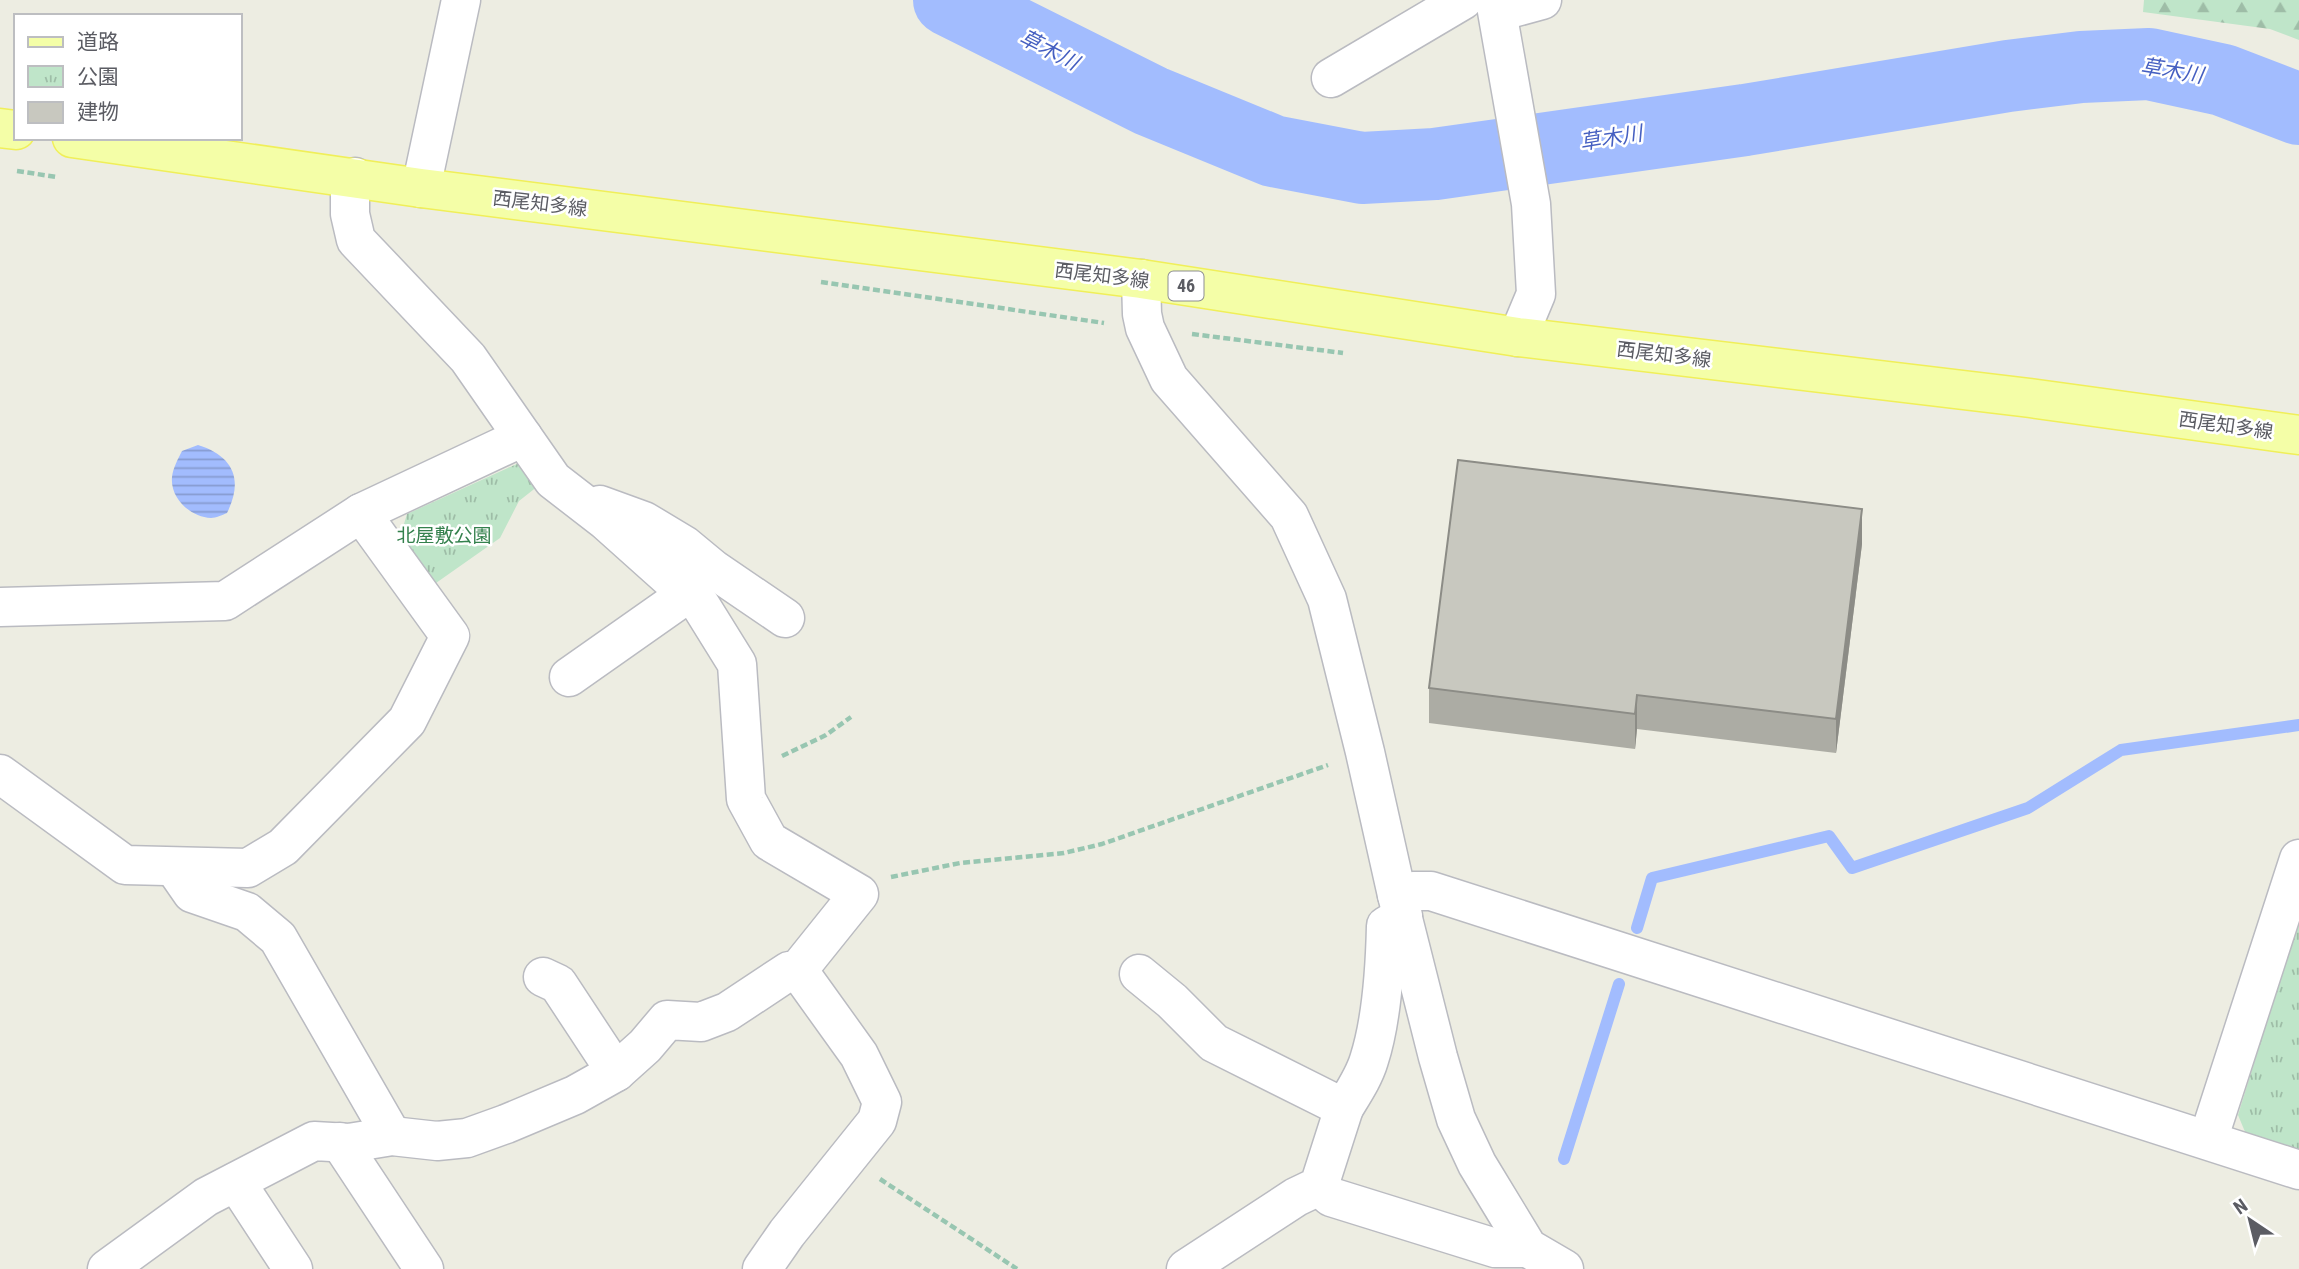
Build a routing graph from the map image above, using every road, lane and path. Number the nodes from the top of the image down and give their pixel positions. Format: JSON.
{"nodes":[{"id":1,"x":461,"y":0,"type":"edge"},
{"id":2,"x":1542,"y":0,"type":"edge"},
{"id":3,"x":1485,"y":4,"type":"edge"},
{"id":4,"x":1331,"y":78,"type":"dead end"},
{"id":5,"x":87,"y":140,"type":"edge"},
{"id":6,"x":355,"y":177,"type":"junction"},
{"id":7,"x":421,"y":188,"type":"junction"},
{"id":8,"x":1142,"y":279,"type":"junction"},
{"id":9,"x":1518,"y":337,"type":"junction"},
{"id":10,"x":2299,"y":435,"type":"edge"},
{"id":11,"x":523,"y":437,"type":"junction"},
{"id":12,"x":589,"y":509,"type":"junction"},
{"id":13,"x":361,"y":513,"type":"junction"},
{"id":14,"x":687,"y":594,"type":"junction"},
{"id":15,"x":0,"y":607,"type":"edge"},
{"id":16,"x":785,"y":618,"type":"dead end"},
{"id":17,"x":569,"y":677,"type":"dead end"},
{"id":18,"x":851,"y":717,"type":"dead end"},
{"id":19,"x":1365,"y":752,"type":"junction"},
{"id":20,"x":743,"y":765,"type":"junction"},
{"id":21,"x":0,"y":774,"type":"edge"},
{"id":22,"x":2299,"y":859,"type":"edge"},
{"id":23,"x":174,"y":867,"type":"junction"},
{"id":24,"x":859,"y":894,"type":"junction"},
{"id":25,"x":1400,"y":905,"type":"junction"},
{"id":26,"x":798,"y":970,"type":"junction"},
{"id":27,"x":1139,"y":974,"type":"dead end"},
{"id":28,"x":543,"y":977,"type":"dead end"},
{"id":29,"x":616,"y":1072,"type":"junction"},
{"id":30,"x":1344,"y":1108,"type":"junction"},
{"id":31,"x":393,"y":1136,"type":"junction"},
{"id":32,"x":2208,"y":1140,"type":"junction"},
{"id":33,"x":340,"y":1142,"type":"junction"},
{"id":34,"x":848,"y":1157,"type":"junction"},
{"id":35,"x":2299,"y":1170,"type":"edge"},
{"id":36,"x":236,"y":1182,"type":"junction"},
{"id":37,"x":1319,"y":1186,"type":"junction"},
{"id":38,"x":1528,"y":1248,"type":"junction"},
{"id":39,"x":107,"y":1269,"type":"edge"},
{"id":40,"x":293,"y":1269,"type":"edge"},
{"id":41,"x":424,"y":1269,"type":"edge"},
{"id":42,"x":762,"y":1269,"type":"edge"},
{"id":43,"x":1017,"y":1269,"type":"edge"},
{"id":44,"x":1185,"y":1269,"type":"edge"},
{"id":45,"x":1564,"y":1269,"type":"edge"}],
"edges":[{"from":1,"to":7,"type":"street"},
{"from":2,"to":3,"type":"street"},
{"from":3,"to":4,"type":"street"},
{"from":3,"to":9,"type":"street"},
{"from":5,"to":6,"type":"main road","name":"西尾知多線","number":"46"},
{"from":6,"to":7,"type":"main road","name":"西尾知多線","number":"46"},
{"from":6,"to":11,"type":"street"},
{"from":7,"to":8,"type":"main road","name":"西尾知多線","number":"46"},
{"from":8,"to":9,"type":"main road","name":"西尾知多線","number":"46"},
{"from":8,"to":19,"type":"street"},
{"from":9,"to":10,"type":"main road","name":"西尾知多線","number":"46"},
{"from":11,"to":12,"type":"street"},
{"from":11,"to":13,"type":"street"},
{"from":12,"to":14,"type":"street"},
{"from":12,"to":16,"type":"street"},
{"from":13,"to":15,"type":"street"},
{"from":13,"to":23,"type":"street"},
{"from":14,"to":17,"type":"street"},
{"from":14,"to":20,"type":"street"},
{"from":18,"to":20,"type":"path"},
{"from":19,"to":24,"type":"path"},
{"from":19,"to":25,"type":"street"},
{"from":20,"to":24,"type":"street"},
{"from":21,"to":23,"type":"street"},
{"from":22,"to":32,"type":"street"},
{"from":23,"to":31,"type":"street"},
{"from":24,"to":26,"type":"street"},
{"from":25,"to":30,"type":"street"},
{"from":25,"to":32,"type":"street"},
{"from":25,"to":38,"type":"street"},
{"from":26,"to":29,"type":"street"},
{"from":26,"to":34,"type":"street"},
{"from":27,"to":30,"type":"street"},
{"from":28,"to":29,"type":"street"},
{"from":29,"to":31,"type":"street"},
{"from":30,"to":37,"type":"street"},
{"from":31,"to":33,"type":"street"},
{"from":32,"to":35,"type":"street"},
{"from":33,"to":36,"type":"street"},
{"from":33,"to":41,"type":"street"},
{"from":34,"to":42,"type":"street"},
{"from":34,"to":43,"type":"path"},
{"from":36,"to":39,"type":"street"},
{"from":36,"to":40,"type":"street"},
{"from":37,"to":38,"type":"street"},
{"from":37,"to":44,"type":"street"},
{"from":38,"to":45,"type":"street"}]}
